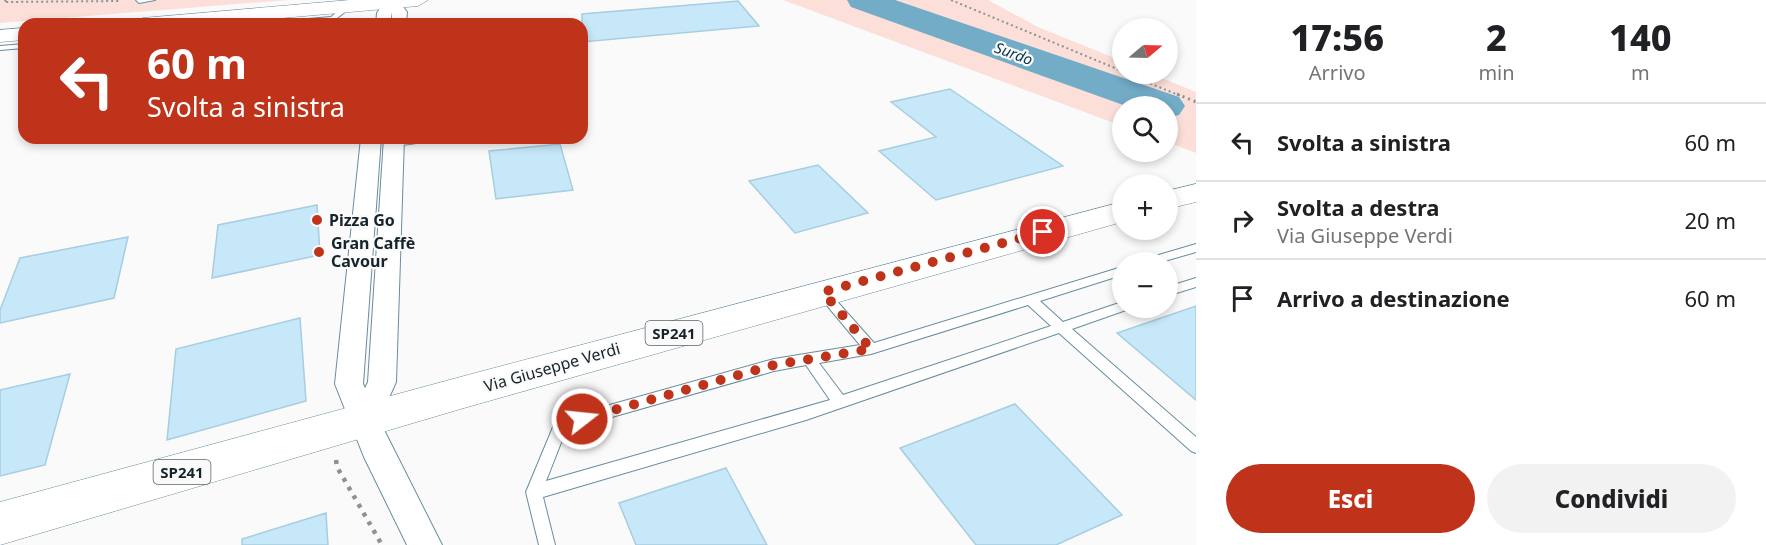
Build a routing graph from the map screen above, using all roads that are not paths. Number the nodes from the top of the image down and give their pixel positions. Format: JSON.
{"nodes":[{"id":1,"x":151,"y":0,"type":"edge"},
{"id":2,"x":418,"y":0,"type":"edge"},
{"id":3,"x":139,"y":1,"type":"edge"},
{"id":4,"x":392,"y":2,"type":"junction"},
{"id":5,"x":349,"y":6,"type":"junction"},
{"id":6,"x":212,"y":18,"type":"edge"},
{"id":7,"x":334,"y":18,"type":"edge"},
{"id":8,"x":384,"y":18,"type":"edge"},
{"id":9,"x":400,"y":18,"type":"edge"},
{"id":10,"x":18,"y":34,"type":"edge"},
{"id":11,"x":0,"y":36,"type":"edge"},
{"id":12,"x":18,"y":46,"type":"edge"},
{"id":13,"x":0,"y":48,"type":"edge"},
{"id":14,"x":383,"y":144,"type":"edge"},
{"id":15,"x":387,"y":144,"type":"edge"},
{"id":16,"x":392,"y":166,"type":"junction"},
{"id":17,"x":368,"y":169,"type":"junction"},
{"id":18,"x":1196,"y":193,"type":"edge"},
{"id":19,"x":1178,"y":197,"type":"edge"},
{"id":20,"x":1112,"y":215,"type":"edge"},
{"id":21,"x":1196,"y":248,"type":"edge"},
{"id":22,"x":1178,"y":253,"type":"edge"},
{"id":23,"x":387,"y":266,"type":"junction"},
{"id":24,"x":359,"y":270,"type":"junction"},
{"id":25,"x":1112,"y":274,"type":"edge"},
{"id":26,"x":1196,"y":282,"type":"edge"},
{"id":27,"x":1178,"y":288,"type":"edge"},
{"id":28,"x":823,"y":292,"type":"junction"},
{"id":29,"x":1029,"y":299,"type":"junction"},
{"id":30,"x":1112,"y":310,"type":"edge"},
{"id":31,"x":1061,"y":328,"type":"junction"},
{"id":32,"x":871,"y":349,"type":"junction"},
{"id":33,"x":809,"y":360,"type":"junction"},
{"id":34,"x":840,"y":403,"type":"junction"},
{"id":35,"x":364,"y":420,"type":"junction"},
{"id":36,"x":1196,"y":446,"type":"edge"},
{"id":37,"x":534,"y":492,"type":"junction"},
{"id":38,"x":0,"y":524,"type":"edge"},
{"id":39,"x":424,"y":545,"type":"edge"},
{"id":40,"x":547,"y":545,"type":"edge"}],
"edges":[{"from":1,"to":3,"type":"lane"},
{"from":2,"to":4,"type":"main road"},
{"from":4,"to":5,"type":"main road"},
{"from":4,"to":8,"type":"street"},
{"from":4,"to":9,"type":"street"},
{"from":5,"to":6,"type":"main road"},
{"from":5,"to":7,"type":"lane"},
{"from":10,"to":11,"type":"main road"},
{"from":12,"to":13,"type":"lane"},
{"from":14,"to":17,"type":"street"},
{"from":15,"to":16,"type":"street"},
{"from":16,"to":17,"type":"street"},
{"from":16,"to":23,"type":"street"},
{"from":17,"to":24,"type":"street"},
{"from":18,"to":19,"type":"main road"},
{"from":20,"to":28,"type":"main road","name":"Via Giuseppe Verdi","number":"SP241"},
{"from":21,"to":22,"type":"lane"},
{"from":23,"to":24,"type":"street"},
{"from":23,"to":35,"type":"street"},
{"from":24,"to":35,"type":"street"},
{"from":25,"to":29,"type":"lane"},
{"from":26,"to":27,"type":"lane"},
{"from":28,"to":32,"type":"lane"},
{"from":28,"to":35,"type":"main road","name":"Via Giuseppe Verdi","number":"SP241"},
{"from":29,"to":31,"type":"lane"},
{"from":29,"to":32,"type":"lane"},
{"from":30,"to":31,"type":"lane"},
{"from":31,"to":34,"type":"lane"},
{"from":31,"to":36,"type":"lane"},
{"from":32,"to":33,"type":"lane"},
{"from":33,"to":34,"type":"lane"},
{"from":33,"to":37,"type":"lane"},
{"from":34,"to":37,"type":"lane"},
{"from":35,"to":38,"type":"main road","number":"SP241"},
{"from":35,"to":39,"type":"street"},
{"from":37,"to":40,"type":"lane"}]}
